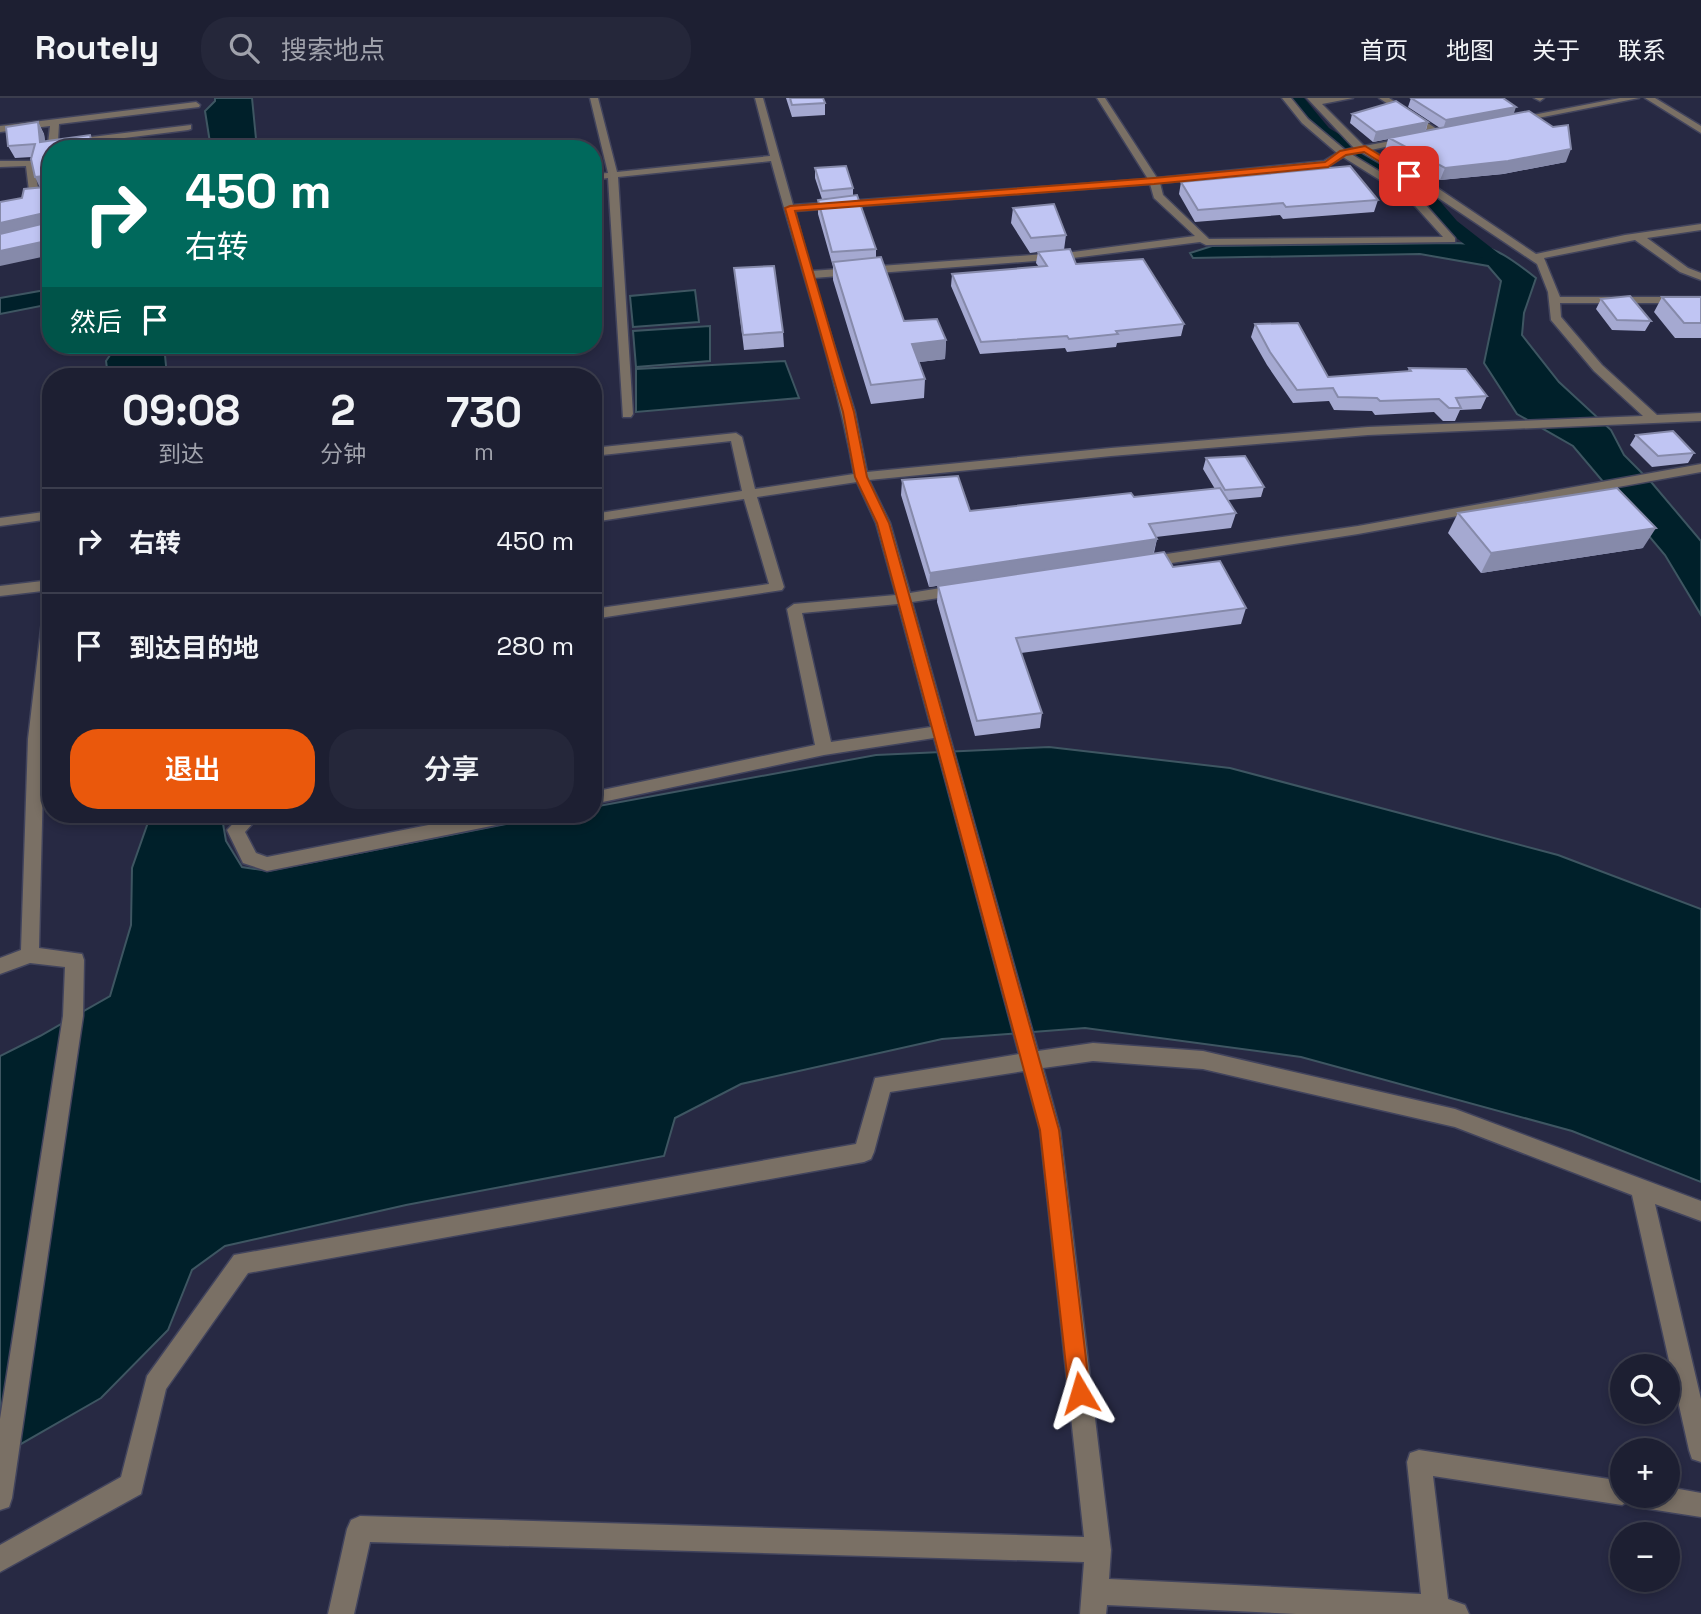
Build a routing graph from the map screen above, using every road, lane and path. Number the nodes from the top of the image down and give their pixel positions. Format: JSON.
{"nodes":[{"id":1,"x":594,"y":98,"type":"edge"},
{"id":2,"x":759,"y":98,"type":"edge"},
{"id":3,"x":1101,"y":98,"type":"edge"},
{"id":4,"x":1286,"y":98,"type":"edge"},
{"id":5,"x":1349,"y":98,"type":"edge"},
{"id":6,"x":1383,"y":98,"type":"edge"},
{"id":7,"x":1635,"y":98,"type":"edge"},
{"id":8,"x":1648,"y":98,"type":"edge"},
{"id":9,"x":1312,"y":100,"type":"edge"},
{"id":10,"x":196,"y":105,"type":"dead end"},
{"id":11,"x":1504,"y":121,"type":"edge"},
{"id":12,"x":55,"y":122,"type":"junction"},
{"id":13,"x":188,"y":127,"type":"dead end"},
{"id":14,"x":0,"y":130,"type":"edge"},
{"id":15,"x":1701,"y":130,"type":"edge"},
{"id":16,"x":1451,"y":131,"type":"edge"},
{"id":17,"x":1438,"y":133,"type":"junction"},
{"id":18,"x":53,"y":140,"type":"edge"},
{"id":19,"x":85,"y":140,"type":"edge"},
{"id":20,"x":1365,"y":149,"type":"junction"},
{"id":21,"x":1343,"y":153,"type":"junction"},
{"id":22,"x":775,"y":158,"type":"junction"},
{"id":23,"x":0,"y":164,"type":"edge"},
{"id":24,"x":613,"y":175,"type":"junction"},
{"id":25,"x":602,"y":176,"type":"edge"},
{"id":26,"x":1154,"y":181,"type":"junction"},
{"id":27,"x":42,"y":198,"type":"edge"},
{"id":28,"x":790,"y":208,"type":"junction"},
{"id":29,"x":1701,"y":227,"type":"edge"},
{"id":30,"x":1637,"y":236,"type":"junction"},
{"id":31,"x":1203,"y":238,"type":"junction"},
{"id":32,"x":1535,"y":257,"type":"junction"},
{"id":33,"x":807,"y":275,"type":"junction"},
{"id":34,"x":1701,"y":277,"type":"edge"},
{"id":35,"x":1554,"y":300,"type":"junction"},
{"id":36,"x":1701,"y":300,"type":"edge"},
{"id":37,"x":628,"y":414,"type":"dead end"},
{"id":38,"x":1701,"y":417,"type":"edge"},
{"id":39,"x":1646,"y":418,"type":"junction"},
{"id":40,"x":602,"y":451,"type":"edge"},
{"id":41,"x":1698,"y":472,"type":"edge"},
{"id":42,"x":861,"y":477,"type":"junction"},
{"id":43,"x":750,"y":496,"type":"junction"},
{"id":44,"x":42,"y":517,"type":"edge"},
{"id":45,"x":602,"y":517,"type":"edge"},
{"id":46,"x":0,"y":522,"type":"edge"},
{"id":47,"x":1138,"y":563,"type":"edge"},
{"id":48,"x":42,"y":586,"type":"edge"},
{"id":49,"x":777,"y":587,"type":"junction"},
{"id":50,"x":973,"y":589,"type":"edge"},
{"id":51,"x":0,"y":591,"type":"edge"},
{"id":52,"x":904,"y":599,"type":"junction"},
{"id":53,"x":794,"y":609,"type":"junction"},
{"id":54,"x":602,"y":613,"type":"edge"},
{"id":55,"x":42,"y":685,"type":"edge"},
{"id":56,"x":942,"y":737,"type":"junction"},
{"id":57,"x":824,"y":749,"type":"junction"},
{"id":58,"x":602,"y":796,"type":"edge"},
{"id":59,"x":243,"y":823,"type":"edge"},
{"id":60,"x":471,"y":823,"type":"edge"},
{"id":61,"x":30,"y":955,"type":"junction"},
{"id":62,"x":0,"y":966,"type":"edge"},
{"id":63,"x":1031,"y":1062,"type":"junction"},
{"id":64,"x":1641,"y":1189,"type":"junction"},
{"id":65,"x":1701,"y":1211,"type":"edge"},
{"id":66,"x":1701,"y":1450,"type":"edge"},
{"id":67,"x":1610,"y":1491,"type":"edge"},
{"id":68,"x":0,"y":1499,"type":"edge"},
{"id":69,"x":1680,"y":1502,"type":"edge"},
{"id":70,"x":1701,"y":1505,"type":"edge"},
{"id":71,"x":1098,"y":1550,"type":"junction"},
{"id":72,"x":0,"y":1559,"type":"edge"},
{"id":73,"x":1094,"y":1603,"type":"edge"},
{"id":74,"x":1446,"y":1611,"type":"edge"},
{"id":75,"x":341,"y":1614,"type":"edge"}],
"edges":[{"from":1,"to":24,"type":"street"},
{"from":2,"to":22,"type":"street"},
{"from":3,"to":26,"type":"street"},
{"from":4,"to":21,"type":"street"},
{"from":5,"to":9,"type":"street"},
{"from":6,"to":17,"type":"street"},
{"from":7,"to":11,"type":"street"},
{"from":8,"to":15,"type":"street"},
{"from":9,"to":20,"type":"street"},
{"from":10,"to":12,"type":"street"},
{"from":12,"to":14,"type":"street"},
{"from":12,"to":18,"type":"street"},
{"from":13,"to":19,"type":"street"},
{"from":16,"to":17,"type":"street"},
{"from":17,"to":20,"type":"street"},
{"from":20,"to":21,"type":"street"},
{"from":20,"to":32,"type":"street"},
{"from":21,"to":26,"type":"street"},
{"from":21,"to":31,"type":"street"},
{"from":22,"to":24,"type":"street"},
{"from":22,"to":28,"type":"street"},
{"from":23,"to":27,"type":"street"},
{"from":24,"to":25,"type":"street"},
{"from":24,"to":37,"type":"street"},
{"from":26,"to":28,"type":"street"},
{"from":26,"to":31,"type":"street"},
{"from":28,"to":33,"type":"street"},
{"from":29,"to":30,"type":"street"},
{"from":30,"to":32,"type":"street"},
{"from":30,"to":34,"type":"street"},
{"from":31,"to":33,"type":"street"},
{"from":32,"to":35,"type":"street"},
{"from":33,"to":42,"type":"street"},
{"from":35,"to":36,"type":"street"},
{"from":35,"to":39,"type":"street"},
{"from":38,"to":39,"type":"street"},
{"from":39,"to":42,"type":"street"},
{"from":40,"to":43,"type":"street"},
{"from":41,"to":47,"type":"street"},
{"from":42,"to":43,"type":"street"},
{"from":42,"to":52,"type":"street"},
{"from":43,"to":45,"type":"street"},
{"from":43,"to":49,"type":"street"},
{"from":44,"to":46,"type":"street"},
{"from":48,"to":51,"type":"street"},
{"from":49,"to":53,"type":"street"},
{"from":49,"to":54,"type":"street"},
{"from":50,"to":52,"type":"street"},
{"from":52,"to":53,"type":"street"},
{"from":52,"to":56,"type":"street"},
{"from":53,"to":57,"type":"street"},
{"from":55,"to":61,"type":"street"},
{"from":56,"to":57,"type":"street"},
{"from":56,"to":63,"type":"street"},
{"from":57,"to":58,"type":"street"},
{"from":59,"to":60,"type":"street"},
{"from":61,"to":62,"type":"street"},
{"from":61,"to":68,"type":"street"},
{"from":63,"to":64,"type":"street"},
{"from":63,"to":71,"type":"street"},
{"from":63,"to":72,"type":"street"},
{"from":64,"to":65,"type":"street"},
{"from":64,"to":66,"type":"street"},
{"from":67,"to":74,"type":"street"},
{"from":69,"to":70,"type":"street"},
{"from":71,"to":73,"type":"street"},
{"from":71,"to":75,"type":"street"},
{"from":73,"to":74,"type":"street"}]}
